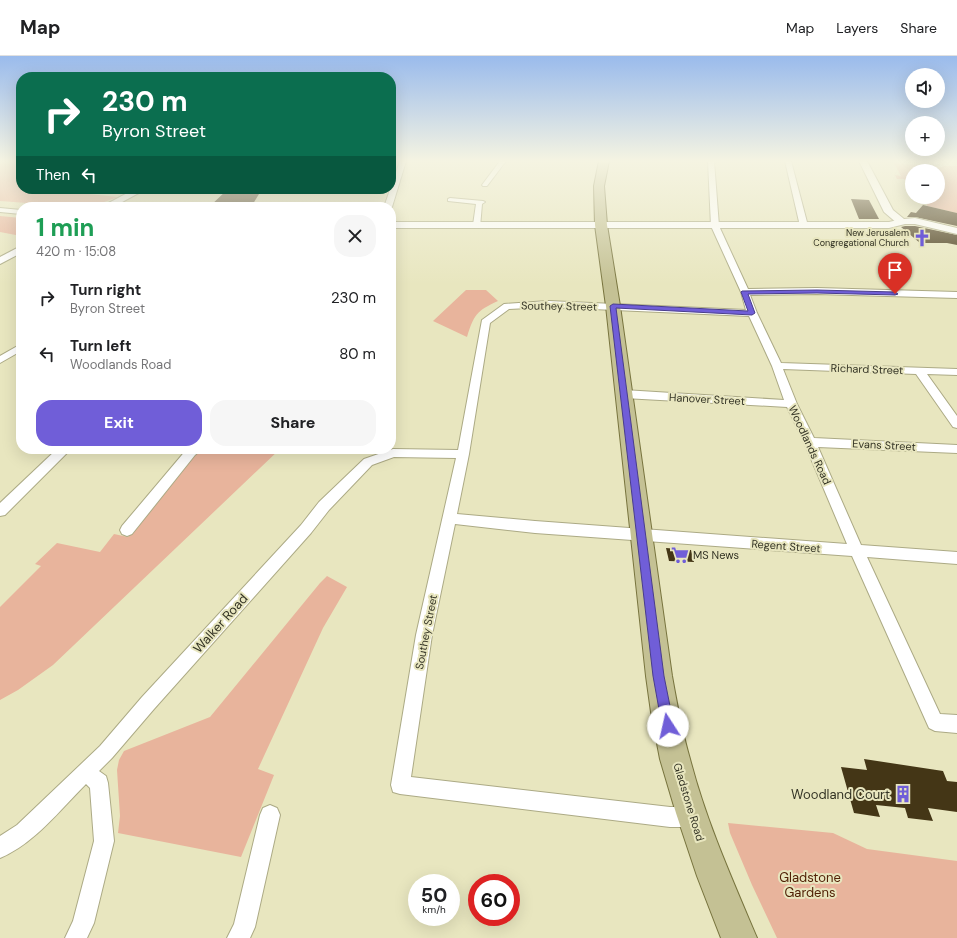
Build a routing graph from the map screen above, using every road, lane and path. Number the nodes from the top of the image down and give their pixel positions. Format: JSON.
{"nodes":[{"id":1,"x":481,"y":202,"type":"edge"},
{"id":2,"x":600,"y":202,"type":"edge"},
{"id":3,"x":713,"y":202,"type":"edge"},
{"id":4,"x":798,"y":202,"type":"edge"},
{"id":5,"x":884,"y":202,"type":"edge"},
{"id":6,"x":0,"y":206,"type":"edge"},
{"id":7,"x":16,"y":208,"type":"edge"},
{"id":8,"x":0,"y":210,"type":"edge"},
{"id":9,"x":16,"y":212,"type":"edge"},
{"id":10,"x":902,"y":222,"type":"junction"},
{"id":11,"x":396,"y":225,"type":"edge"},
{"id":12,"x":477,"y":225,"type":"junction"},
{"id":13,"x":601,"y":225,"type":"junction"},
{"id":14,"x":715,"y":226,"type":"junction"},
{"id":15,"x":804,"y":226,"type":"junction"},
{"id":16,"x":957,"y":231,"type":"edge"},
{"id":17,"x":16,"y":252,"type":"edge"},
{"id":18,"x":0,"y":261,"type":"edge"},
{"id":19,"x":744,"y":292,"type":"junction"},
{"id":20,"x":957,"y":295,"type":"edge"},
{"id":21,"x":613,"y":306,"type":"junction"},
{"id":22,"x":752,"y":313,"type":"junction"},
{"id":23,"x":16,"y":350,"type":"edge"},
{"id":24,"x":0,"y":360,"type":"edge"},
{"id":25,"x":776,"y":366,"type":"junction"},
{"id":26,"x":919,"y":370,"type":"junction"},
{"id":27,"x":957,"y":372,"type":"edge"},
{"id":28,"x":624,"y":394,"type":"junction"},
{"id":29,"x":791,"y":404,"type":"junction"},
{"id":30,"x":957,"y":424,"type":"edge"},
{"id":31,"x":810,"y":442,"type":"junction"},
{"id":32,"x":957,"y":449,"type":"edge"},
{"id":33,"x":396,"y":453,"type":"edge"},
{"id":34,"x":60,"y":454,"type":"edge"},
{"id":35,"x":189,"y":454,"type":"edge"},
{"id":36,"x":390,"y":454,"type":"edge"},
{"id":37,"x":463,"y":454,"type":"junction"},
{"id":38,"x":0,"y":511,"type":"edge"},
{"id":39,"x":448,"y":518,"type":"junction"},
{"id":40,"x":127,"y":530,"type":"dead end"},
{"id":41,"x":641,"y":535,"type":"junction"},
{"id":42,"x":857,"y":552,"type":"junction"},
{"id":43,"x":957,"y":558,"type":"edge"},
{"id":44,"x":957,"y":724,"type":"edge"},
{"id":45,"x":85,"y":770,"type":"junction"},
{"id":46,"x":270,"y":815,"type":"dead end"},
{"id":47,"x":692,"y":817,"type":"junction"},
{"id":48,"x":0,"y":848,"type":"edge"},
{"id":49,"x":241,"y":933,"type":"edge"},
{"id":50,"x":76,"y":938,"type":"edge"},
{"id":51,"x":739,"y":938,"type":"edge"}],
"edges":[{"from":1,"to":12,"type":"street"},
{"from":2,"to":13,"type":"main road","name":"Gladstone Road"},
{"from":3,"to":14,"type":"street","name":"Woodlands Road"},
{"from":4,"to":15,"type":"street"},
{"from":5,"to":10,"type":"main road"},
{"from":6,"to":7,"type":"street"},
{"from":8,"to":9,"type":"street"},
{"from":10,"to":15,"type":"street"},
{"from":10,"to":16,"type":"main road"},
{"from":11,"to":12,"type":"street"},
{"from":12,"to":13,"type":"street"},
{"from":13,"to":14,"type":"street"},
{"from":13,"to":21,"type":"main road","name":"Gladstone Road"},
{"from":14,"to":15,"type":"street"},
{"from":14,"to":19,"type":"street","name":"Woodlands Road"},
{"from":17,"to":18,"type":"street"},
{"from":19,"to":20,"type":"street"},
{"from":19,"to":22,"type":"street","name":"Woodlands Road"},
{"from":21,"to":22,"type":"street","name":"Southey Street"},
{"from":21,"to":28,"type":"main road","name":"Gladstone Road"},
{"from":21,"to":37,"type":"street","name":"Southey Street"},
{"from":22,"to":25,"type":"street","name":"Woodlands Road"},
{"from":23,"to":24,"type":"street"},
{"from":25,"to":26,"type":"street","name":"Richard Street"},
{"from":25,"to":29,"type":"street","name":"Woodlands Road"},
{"from":26,"to":27,"type":"street","name":"Richard Street"},
{"from":26,"to":30,"type":"street"},
{"from":28,"to":29,"type":"street","name":"Hanover Street"},
{"from":28,"to":41,"type":"main road","name":"Gladstone Road"},
{"from":29,"to":31,"type":"street","name":"Woodlands Road"},
{"from":31,"to":32,"type":"street","name":"Evans Street"},
{"from":31,"to":42,"type":"street","name":"Woodlands Road"},
{"from":33,"to":37,"type":"street","name":"Walker Road"},
{"from":34,"to":38,"type":"street"},
{"from":35,"to":40,"type":"street"},
{"from":36,"to":45,"type":"street","name":"Walker Road"},
{"from":37,"to":39,"type":"street","name":"Southey Street"},
{"from":39,"to":41,"type":"street","name":"Regent Street"},
{"from":39,"to":47,"type":"street","name":"Southey Street"},
{"from":41,"to":42,"type":"street","name":"Regent Street"},
{"from":41,"to":47,"type":"main road","name":"Gladstone Road"},
{"from":42,"to":43,"type":"street","name":"Regent Street"},
{"from":42,"to":44,"type":"street","name":"Woodlands Road"},
{"from":45,"to":48,"type":"street","name":"Walker Road"},
{"from":45,"to":50,"type":"street"},
{"from":46,"to":49,"type":"street"},
{"from":47,"to":51,"type":"main road","name":"Gladstone Road"}]}
